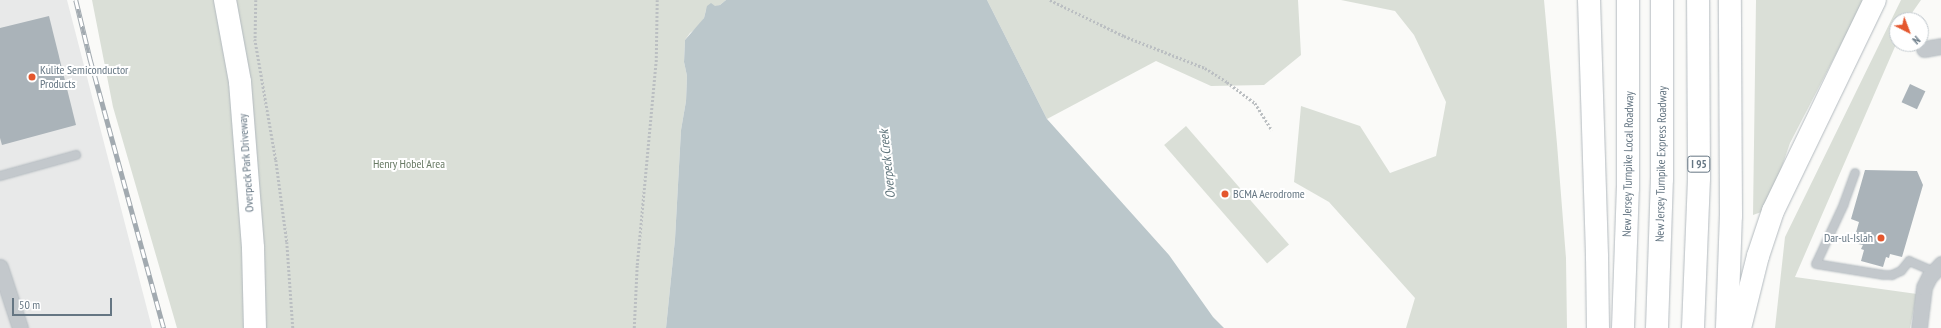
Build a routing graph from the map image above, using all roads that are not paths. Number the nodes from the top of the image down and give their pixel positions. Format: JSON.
{"nodes":[{"id":1,"x":225,"y":0,"type":"edge"},
{"id":2,"x":1589,"y":0,"type":"edge"},
{"id":3,"x":1628,"y":0,"type":"edge"},
{"id":4,"x":1662,"y":0,"type":"edge"},
{"id":5,"x":1698,"y":0,"type":"edge"},
{"id":6,"x":1730,"y":0,"type":"edge"},
{"id":7,"x":1875,"y":0,"type":"edge"},
{"id":8,"x":1941,"y":46,"type":"edge"},
{"id":9,"x":1929,"y":48,"type":"edge"},
{"id":10,"x":76,"y":155,"type":"dead end"},
{"id":11,"x":1854,"y":173,"type":"dead end"},
{"id":12,"x":0,"y":176,"type":"edge"},
{"id":13,"x":0,"y":267,"type":"edge"},
{"id":14,"x":1937,"y":267,"type":"edge"},
{"id":15,"x":20,"y":328,"type":"edge"},
{"id":16,"x":255,"y":328,"type":"edge"},
{"id":17,"x":1598,"y":328,"type":"edge"},
{"id":18,"x":1623,"y":328,"type":"edge"},
{"id":19,"x":1657,"y":328,"type":"edge"},
{"id":20,"x":1693,"y":328,"type":"edge"},
{"id":21,"x":1727,"y":328,"type":"edge"},
{"id":22,"x":1740,"y":328,"type":"edge"},
{"id":23,"x":1919,"y":328,"type":"edge"}],
"edges":[{"from":1,"to":16,"type":"main road","name":"Overpeck Park Driveway"},
{"from":2,"to":17,"type":"main road"},
{"from":3,"to":18,"type":"main road","name":"New Jersey Turnpike Local Roadway"},
{"from":4,"to":19,"type":"main road","name":"New Jersey Turnpike Express Roadway"},
{"from":5,"to":20,"type":"main road","number":"I 95"},
{"from":6,"to":21,"type":"main road"},
{"from":7,"to":22,"type":"main road"},
{"from":8,"to":9,"type":"street"},
{"from":10,"to":12,"type":"lane"},
{"from":11,"to":14,"type":"lane"},
{"from":13,"to":15,"type":"street"},
{"from":14,"to":23,"type":"street"}]}
